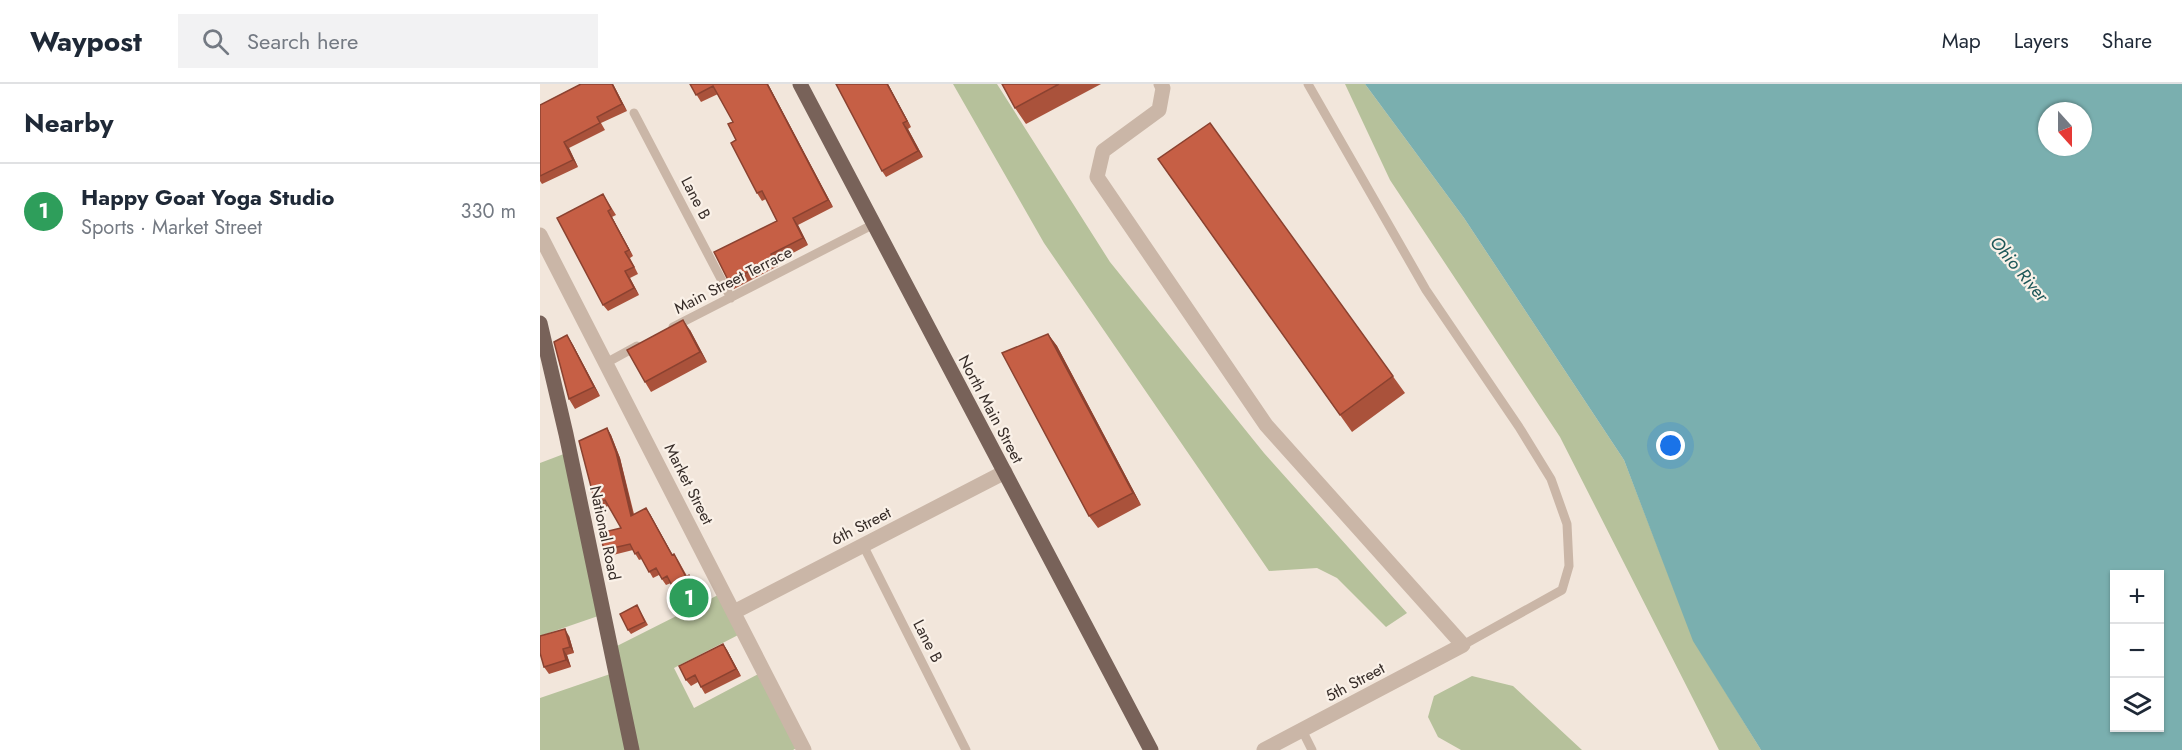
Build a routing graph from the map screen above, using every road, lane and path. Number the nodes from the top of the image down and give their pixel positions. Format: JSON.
{"nodes":[{"id":1,"x":800,"y":84,"type":"edge"},
{"id":2,"x":1161,"y":84,"type":"edge"},
{"id":3,"x":1308,"y":84,"type":"edge"},
{"id":4,"x":634,"y":113,"type":"dead end"},
{"id":5,"x":874,"y":224,"type":"junction"},
{"id":6,"x":540,"y":235,"type":"edge"},
{"id":7,"x":731,"y":298,"type":"junction"},
{"id":8,"x":540,"y":323,"type":"edge"},
{"id":9,"x":667,"y":331,"type":"edge"},
{"id":10,"x":646,"y":342,"type":"edge"},
{"id":11,"x":606,"y":363,"type":"junction"},
{"id":12,"x":1005,"y":472,"type":"junction"},
{"id":13,"x":863,"y":545,"type":"junction"},
{"id":14,"x":734,"y":612,"type":"junction"},
{"id":15,"x":1463,"y":645,"type":"junction"},
{"id":16,"x":1302,"y":730,"type":"junction"},
{"id":17,"x":632,"y":750,"type":"edge"},
{"id":18,"x":804,"y":750,"type":"edge"},
{"id":19,"x":966,"y":750,"type":"edge"},
{"id":20,"x":1151,"y":750,"type":"edge"},
{"id":21,"x":1264,"y":750,"type":"edge"},
{"id":22,"x":1312,"y":750,"type":"edge"}],
"edges":[{"from":1,"to":5,"type":"main road","name":"North Main Street"},
{"from":2,"to":15,"type":"street"},
{"from":3,"to":15,"type":"lane"},
{"from":4,"to":7,"type":"lane","name":"Lane B"},
{"from":5,"to":7,"type":"lane","name":"Main Street Terrace"},
{"from":5,"to":12,"type":"main road","name":"North Main Street"},
{"from":6,"to":11,"type":"street","name":"Market Street"},
{"from":7,"to":9,"type":"lane","name":"Main Street Terrace"},
{"from":8,"to":17,"type":"main road","name":"National Road"},
{"from":10,"to":11,"type":"lane"},
{"from":11,"to":14,"type":"street","name":"Market Street"},
{"from":12,"to":13,"type":"street","name":"6th Street"},
{"from":12,"to":20,"type":"main road","name":"North Main Street"},
{"from":13,"to":14,"type":"street","name":"6th Street"},
{"from":13,"to":19,"type":"lane","name":"Lane B"},
{"from":14,"to":18,"type":"street","name":"Market Street"},
{"from":15,"to":16,"type":"street","name":"5th Street"},
{"from":16,"to":21,"type":"street","name":"5th Street"},
{"from":16,"to":22,"type":"lane"}]}
